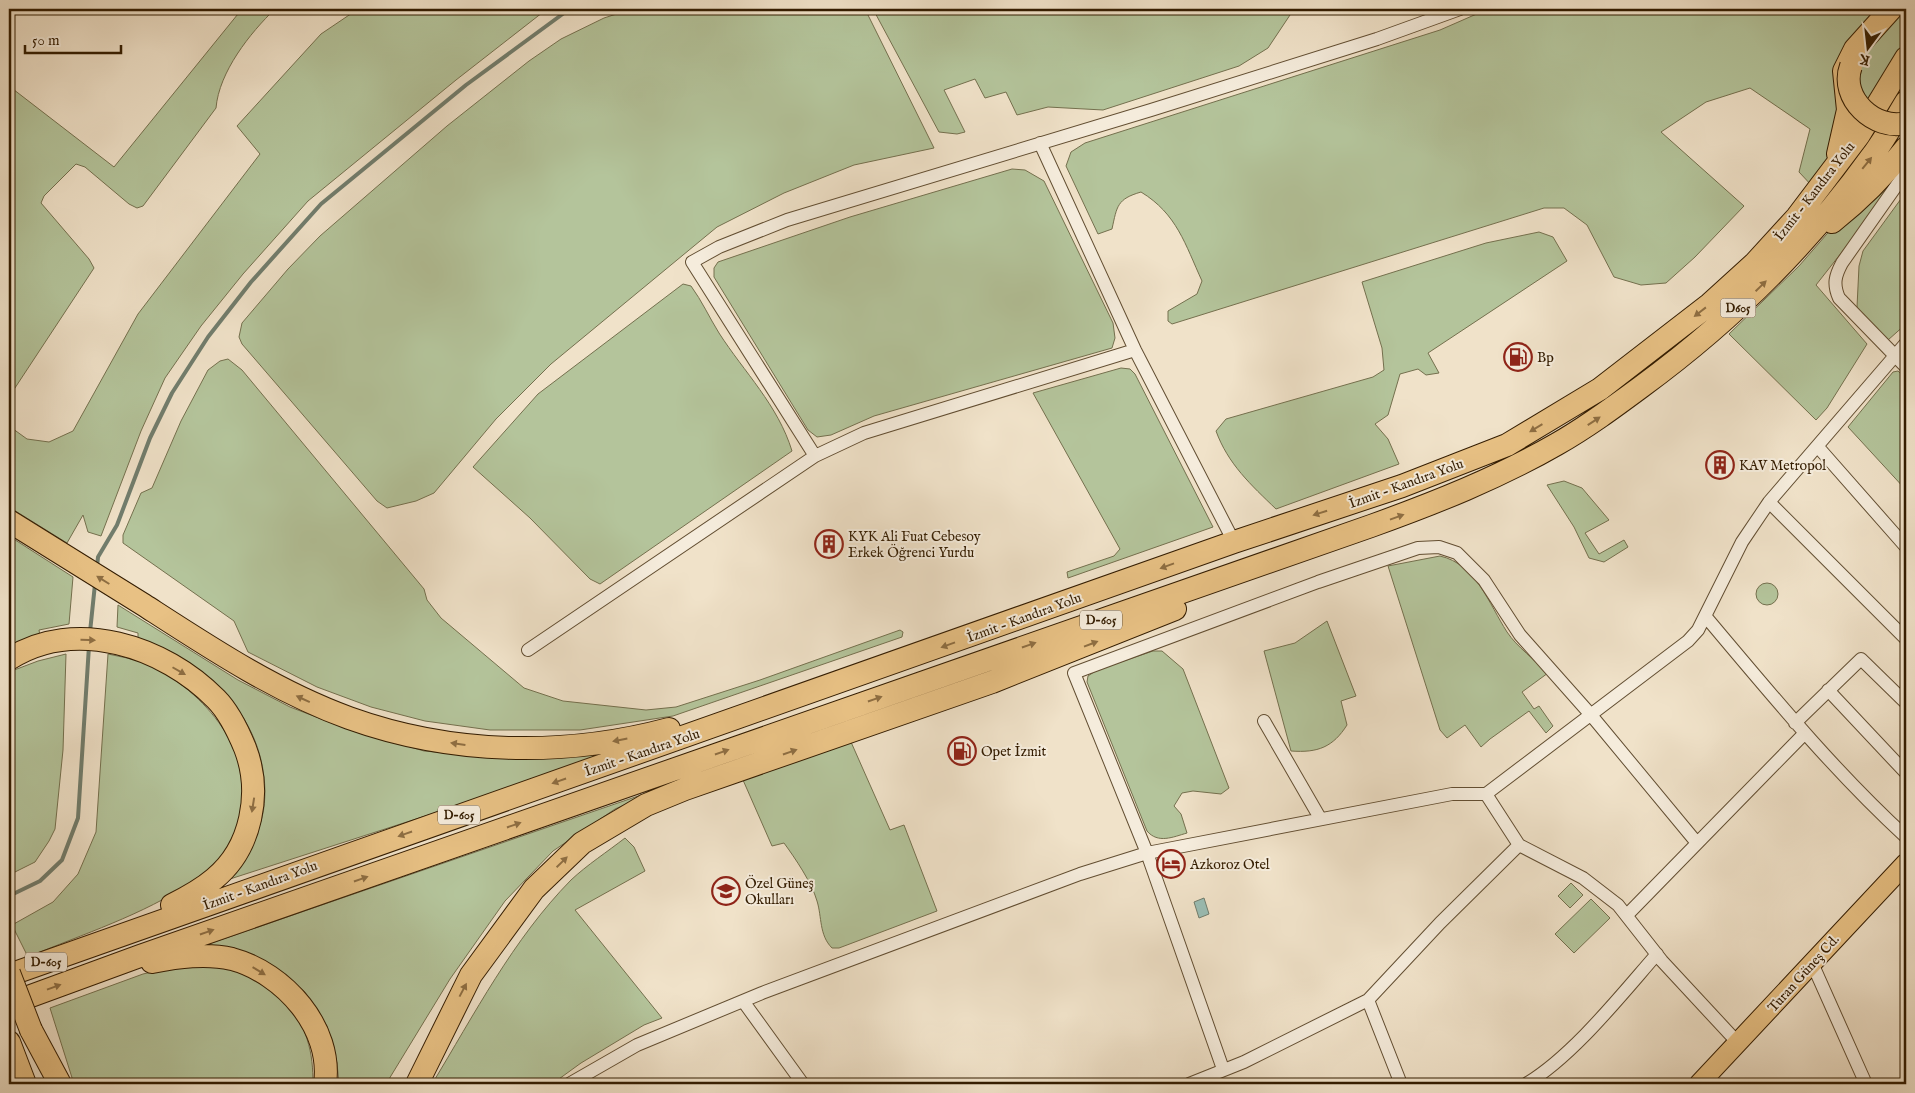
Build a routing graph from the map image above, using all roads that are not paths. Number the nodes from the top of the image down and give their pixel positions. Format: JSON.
{"nodes":[{"id":1,"x":1460,"y":9,"type":"edge"},
{"id":2,"x":1891,"y":9,"type":"edge"},
{"id":3,"x":1900,"y":9,"type":"edge"},
{"id":4,"x":1906,"y":58,"type":"edge"},
{"id":5,"x":1906,"y":102,"type":"edge"},
{"id":6,"x":1906,"y":123,"type":"edge"},
{"id":7,"x":1040,"y":143,"type":"junction"},
{"id":8,"x":1906,"y":148,"type":"edge"},
{"id":9,"x":1833,"y":169,"type":"junction"},
{"id":10,"x":1906,"y":172,"type":"edge"},
{"id":11,"x":1800,"y":244,"type":"junction"},
{"id":12,"x":1906,"y":343,"type":"edge"},
{"id":13,"x":1135,"y":350,"type":"junction"},
{"id":14,"x":1895,"y":355,"type":"junction"},
{"id":15,"x":1906,"y":367,"type":"edge"},
{"id":16,"x":1578,"y":403,"type":"joint"},
{"id":17,"x":1818,"y":447,"type":"junction"},
{"id":18,"x":815,"y":456,"type":"junction"},
{"id":19,"x":1522,"y":463,"type":"joint"},
{"id":20,"x":1769,"y":502,"type":"junction"},
{"id":21,"x":9,"y":521,"type":"edge"},
{"id":22,"x":1371,"y":526,"type":"junction"},
{"id":23,"x":1234,"y":542,"type":"junction"},
{"id":24,"x":1906,"y":546,"type":"edge"},
{"id":25,"x":1706,"y":617,"type":"junction"},
{"id":26,"x":1906,"y":639,"type":"edge"},
{"id":27,"x":528,"y":650,"type":"dead end"},
{"id":28,"x":9,"y":659,"type":"edge"},
{"id":29,"x":836,"y":684,"type":"junction"},
{"id":30,"x":1828,"y":690,"type":"junction"},
{"id":31,"x":1906,"y":703,"type":"edge"},
{"id":32,"x":1591,"y":715,"type":"junction"},
{"id":33,"x":1264,"y":722,"type":"dead end"},
{"id":34,"x":1795,"y":723,"type":"junction"},
{"id":35,"x":1804,"y":734,"type":"junction"},
{"id":36,"x":1906,"y":773,"type":"edge"},
{"id":37,"x":1486,"y":794,"type":"junction"},
{"id":38,"x":1320,"y":818,"type":"junction"},
{"id":39,"x":1906,"y":837,"type":"edge"},
{"id":40,"x":1697,"y":843,"type":"junction"},
{"id":41,"x":1519,"y":845,"type":"junction"},
{"id":42,"x":1147,"y":853,"type":"junction"},
{"id":43,"x":1906,"y":862,"type":"edge"},
{"id":44,"x":1627,"y":915,"type":"junction"},
{"id":45,"x":83,"y":948,"type":"junction"},
{"id":46,"x":1657,"y":954,"type":"junction"},
{"id":47,"x":1812,"y":962,"type":"junction"},
{"id":48,"x":92,"y":973,"type":"junction"},
{"id":49,"x":9,"y":974,"type":"edge"},
{"id":50,"x":1368,"y":1000,"type":"junction"},
{"id":51,"x":743,"y":1001,"type":"junction"},
{"id":52,"x":9,"y":1004,"type":"edge"},
{"id":53,"x":31,"y":1030,"type":"junction"},
{"id":54,"x":441,"y":1033,"type":"junction"},
{"id":55,"x":9,"y":1042,"type":"edge"},
{"id":56,"x":1739,"y":1044,"type":"junction"},
{"id":57,"x":1223,"y":1069,"type":"junction"},
{"id":58,"x":1212,"y":1080,"type":"edge"},
{"id":59,"x":25,"y":1084,"type":"edge"},
{"id":60,"x":52,"y":1084,"type":"edge"},
{"id":61,"x":60,"y":1084,"type":"edge"},
{"id":62,"x":325,"y":1084,"type":"edge"},
{"id":63,"x":405,"y":1084,"type":"edge"},
{"id":64,"x":417,"y":1084,"type":"edge"},
{"id":65,"x":569,"y":1084,"type":"edge"},
{"id":66,"x":803,"y":1084,"type":"edge"},
{"id":67,"x":1189,"y":1084,"type":"edge"},
{"id":68,"x":1401,"y":1084,"type":"edge"},
{"id":69,"x":1526,"y":1084,"type":"edge"},
{"id":70,"x":1699,"y":1084,"type":"edge"},
{"id":71,"x":1866,"y":1084,"type":"edge"}],
"edges":[{"from":1,"to":7,"type":"street"},
{"from":2,"to":9,"type":"highway"},
{"from":3,"to":6,"type":"highway","bridge":true},
{"from":4,"to":9,"type":"highway","name":"İzmit - Kandıra Yolu","number":"D605"},
{"from":11,"to":5,"type":"highway","name":"İzmit - Kandıra Yolu","number":"D605","one_way":true},
{"from":7,"to":13,"type":"street"},
{"from":7,"to":18,"type":"street"},
{"from":8,"to":11,"type":"highway"},
{"from":9,"to":16,"type":"highway","name":"İzmit - Kandıra Yolu","number":"D605","one_way":true},
{"from":10,"to":14,"type":"street"},
{"from":19,"to":11,"type":"highway","name":"İzmit - Kandıra Yolu","number":"D605","one_way":true},
{"from":12,"to":14,"type":"street"},
{"from":13,"to":18,"type":"street"},
{"from":13,"to":23,"type":"street"},
{"from":14,"to":15,"type":"street"},
{"from":14,"to":17,"type":"street"},
{"from":16,"to":23,"type":"highway","name":"İzmit - Kandıra Yolu","number":"D-605","one_way":true},
{"from":17,"to":20,"type":"street"},
{"from":17,"to":24,"type":"street"},
{"from":18,"to":27,"type":"street"},
{"from":22,"to":19,"type":"highway","name":"İzmit - Kandıra Yolu","number":"D-605","one_way":true},
{"from":20,"to":25,"type":"street"},
{"from":20,"to":26,"type":"street"},
{"from":29,"to":21,"type":"highway","one_way":true},
{"from":48,"to":22,"type":"highway","name":"İzmit - Kandıra Yolu","number":"D-605","one_way":true},
{"from":54,"to":22,"type":"highway","one_way":true},
{"from":23,"to":29,"type":"highway","name":"İzmit - Kandıra Yolu","number":"D-605","one_way":true},
{"from":25,"to":32,"type":"street"},
{"from":25,"to":34,"type":"street"},
{"from":28,"to":45,"type":"highway","one_way":true},
{"from":29,"to":45,"type":"highway","name":"İzmit - Kandıra Yolu","number":"D-605","one_way":true},
{"from":30,"to":31,"type":"street"},
{"from":30,"to":34,"type":"street"},
{"from":30,"to":36,"type":"street"},
{"from":32,"to":37,"type":"street"},
{"from":32,"to":40,"type":"street"},
{"from":32,"to":42,"type":"street"},
{"from":33,"to":38,"type":"street"},
{"from":34,"to":35,"type":"street"},
{"from":35,"to":39,"type":"street"},
{"from":35,"to":40,"type":"street"},
{"from":37,"to":38,"type":"street"},
{"from":37,"to":41,"type":"street"},
{"from":38,"to":42,"type":"street"},
{"from":40,"to":44,"type":"street"},
{"from":41,"to":44,"type":"street"},
{"from":41,"to":50,"type":"street"},
{"from":42,"to":51,"type":"street"},
{"from":42,"to":57,"type":"street"},
{"from":43,"to":47,"type":"main road","name":"Turan Güneş Cd."},
{"from":44,"to":46,"type":"street"},
{"from":45,"to":49,"type":"highway","name":"İzmit - Kandıra Yolu","number":"D-605"},
{"from":46,"to":56,"type":"street"},
{"from":46,"to":69,"type":"street"},
{"from":47,"to":56,"type":"main road","name":"Turan Güneş Cd."},
{"from":47,"to":71,"type":"street"},
{"from":52,"to":48,"type":"highway","name":"İzmit - Kandıra Yolu","number":"D-605","one_way":true},
{"from":48,"to":62,"type":"highway","one_way":true},
{"from":49,"to":53,"type":"highway","bridge":true},
{"from":50,"to":57,"type":"street"},
{"from":50,"to":68,"type":"street"},
{"from":51,"to":65,"type":"street"},
{"from":51,"to":66,"type":"street"},
{"from":53,"to":60,"type":"highway"},
{"from":53,"to":61,"type":"highway"},
{"from":54,"to":63,"type":"highway"},
{"from":54,"to":64,"type":"highway"},
{"from":55,"to":59,"type":"highway"},
{"from":56,"to":70,"type":"main road","name":"Turan Güneş Cd."},
{"from":57,"to":58,"type":"street"},
{"from":58,"to":67,"type":"street"}]}
